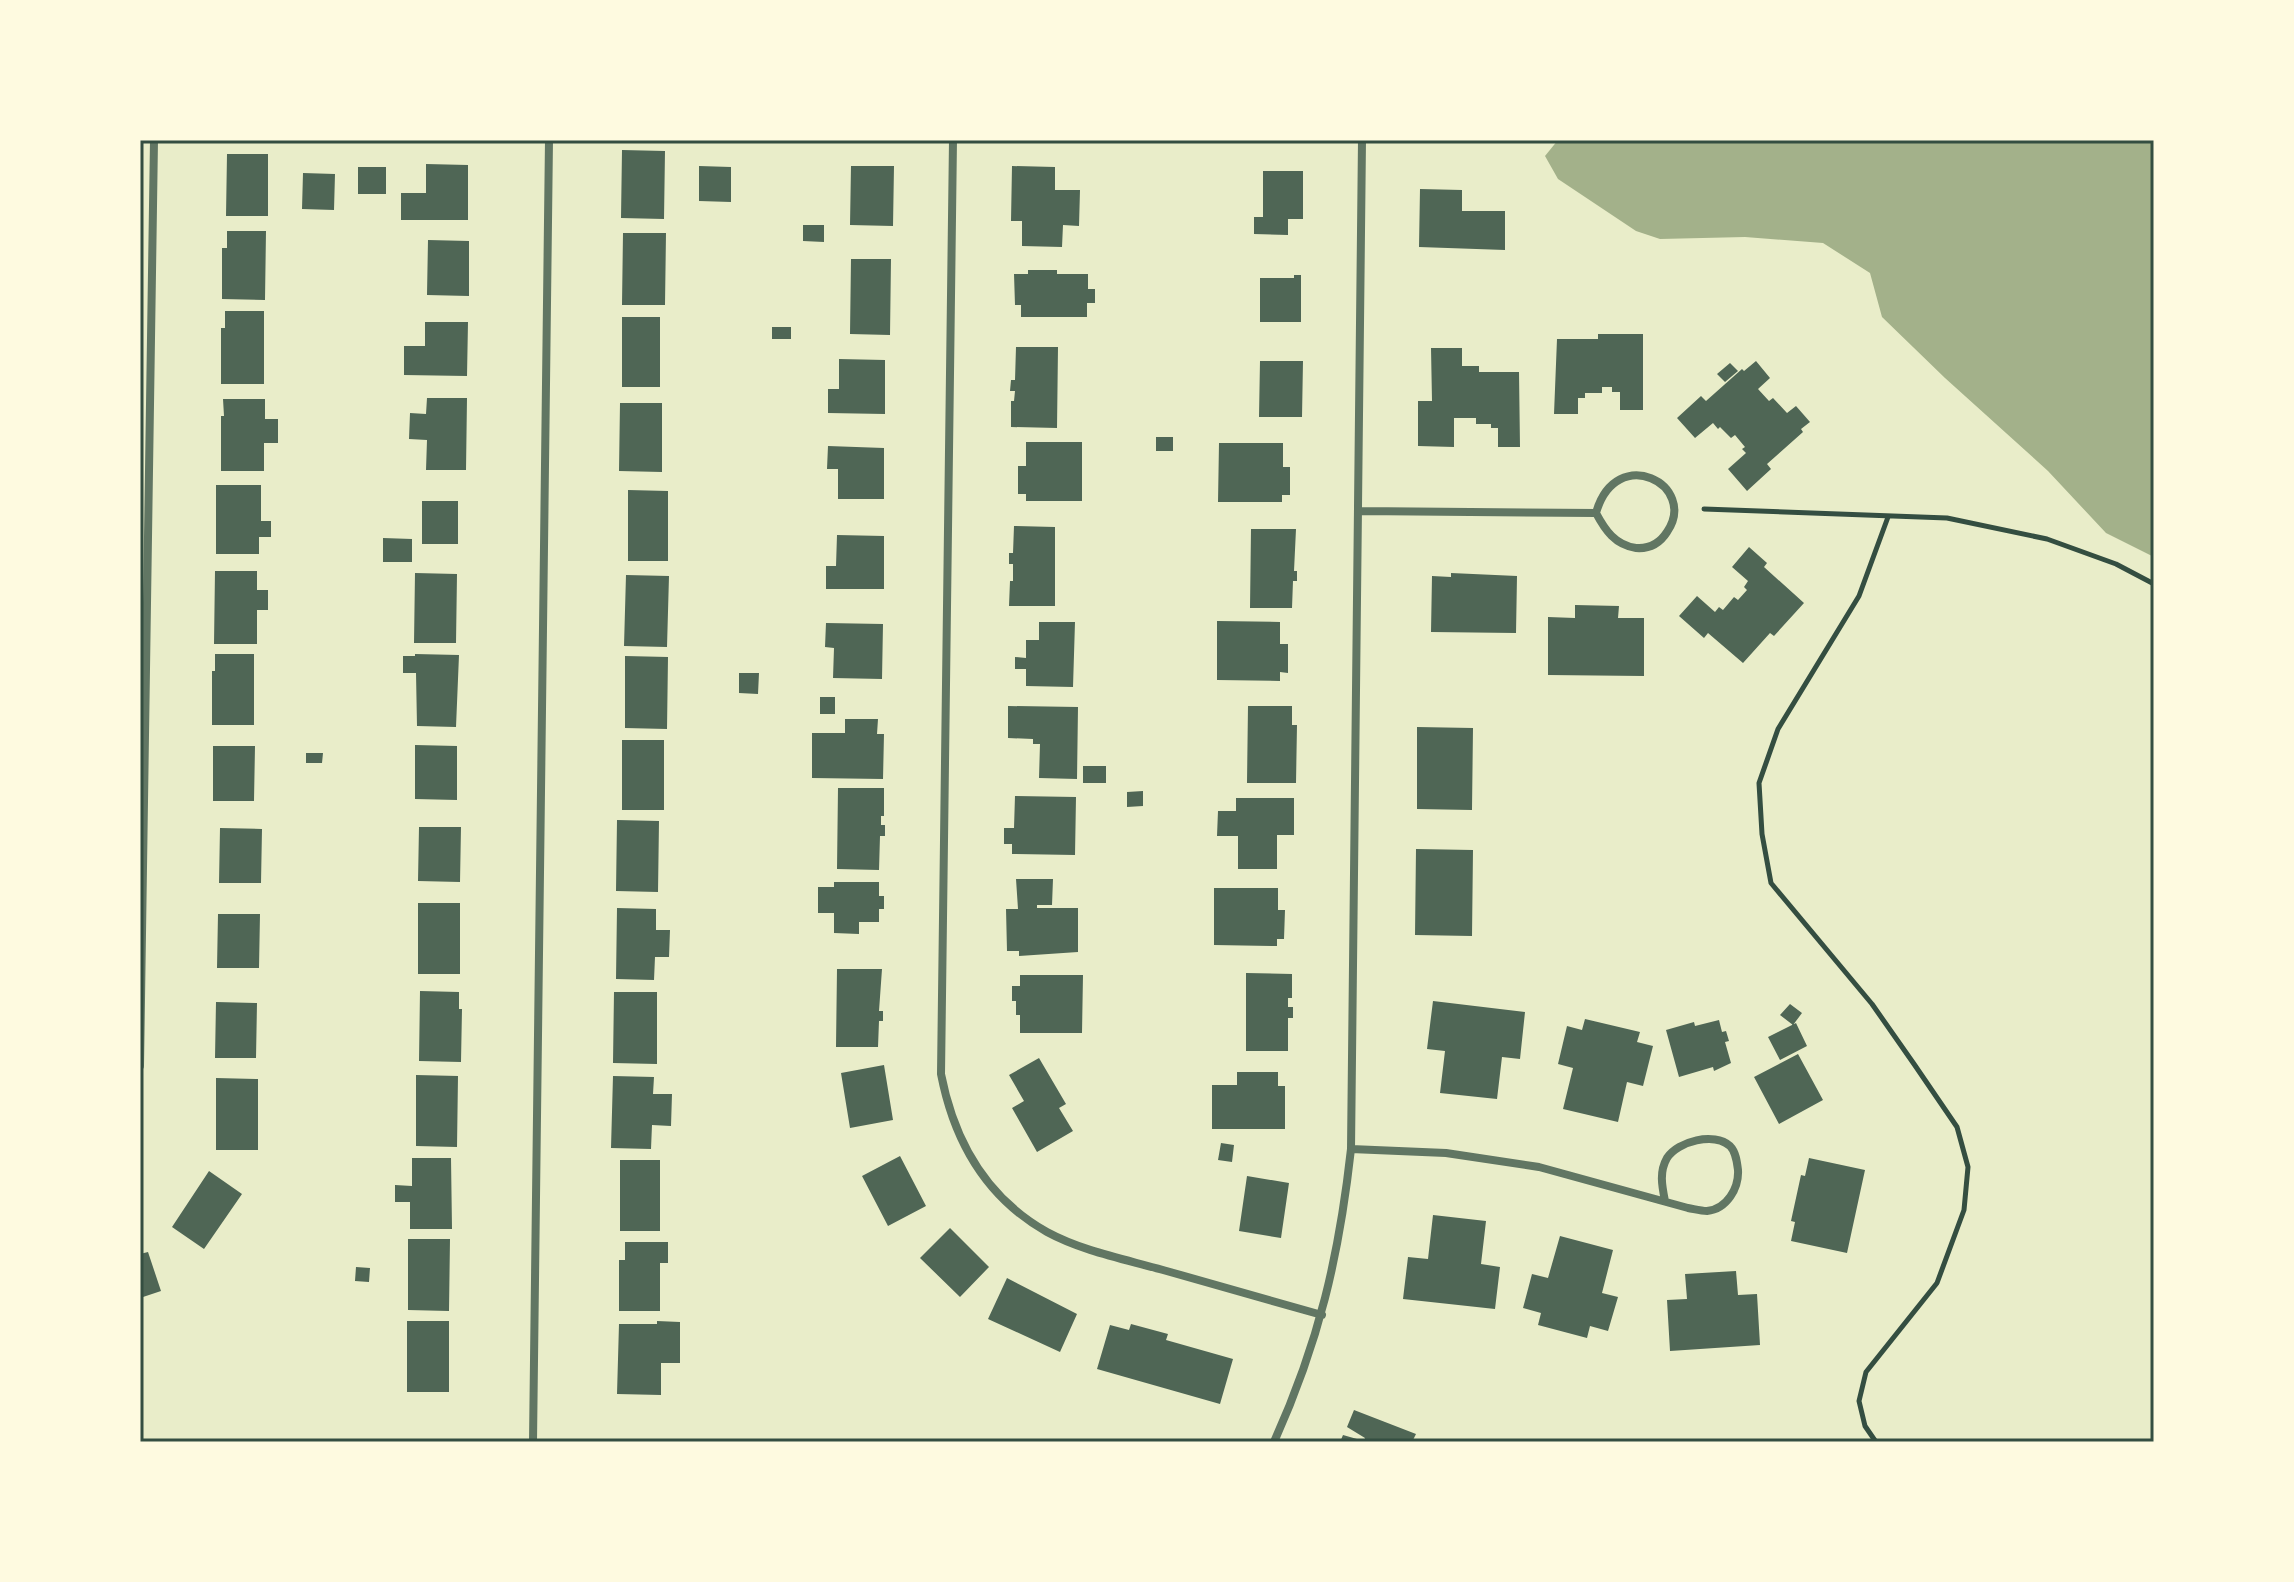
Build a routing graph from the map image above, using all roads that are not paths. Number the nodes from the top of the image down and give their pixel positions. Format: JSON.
{"nodes":[{"id":1,"x":154,"y":140,"type":"edge"},
{"id":2,"x":549,"y":140,"type":"edge"},
{"id":3,"x":953,"y":140,"type":"edge"},
{"id":4,"x":1362,"y":140,"type":"edge"},
{"id":5,"x":1359,"y":511,"type":"junction"},
{"id":6,"x":1596,"y":513,"type":"junction"},
{"id":7,"x":140,"y":1066,"type":"edge"},
{"id":8,"x":1351,"y":1149,"type":"junction"},
{"id":9,"x":1665,"y":1201,"type":"junction"},
{"id":10,"x":1322,"y":1315,"type":"junction"},
{"id":11,"x":533,"y":1442,"type":"edge"},
{"id":12,"x":1274,"y":1442,"type":"edge"}],
"edges":[{"from":1,"to":7,"type":"street"},
{"from":2,"to":11,"type":"street"},
{"from":3,"to":10,"type":"street"},
{"from":4,"to":5,"type":"street"},
{"from":5,"to":6,"type":"street"},
{"from":5,"to":8,"type":"street"},
{"from":6,"to":6,"type":"street"},
{"from":8,"to":9,"type":"street"},
{"from":8,"to":10,"type":"street"},
{"from":9,"to":9,"type":"street"},
{"from":10,"to":12,"type":"street"}]}
